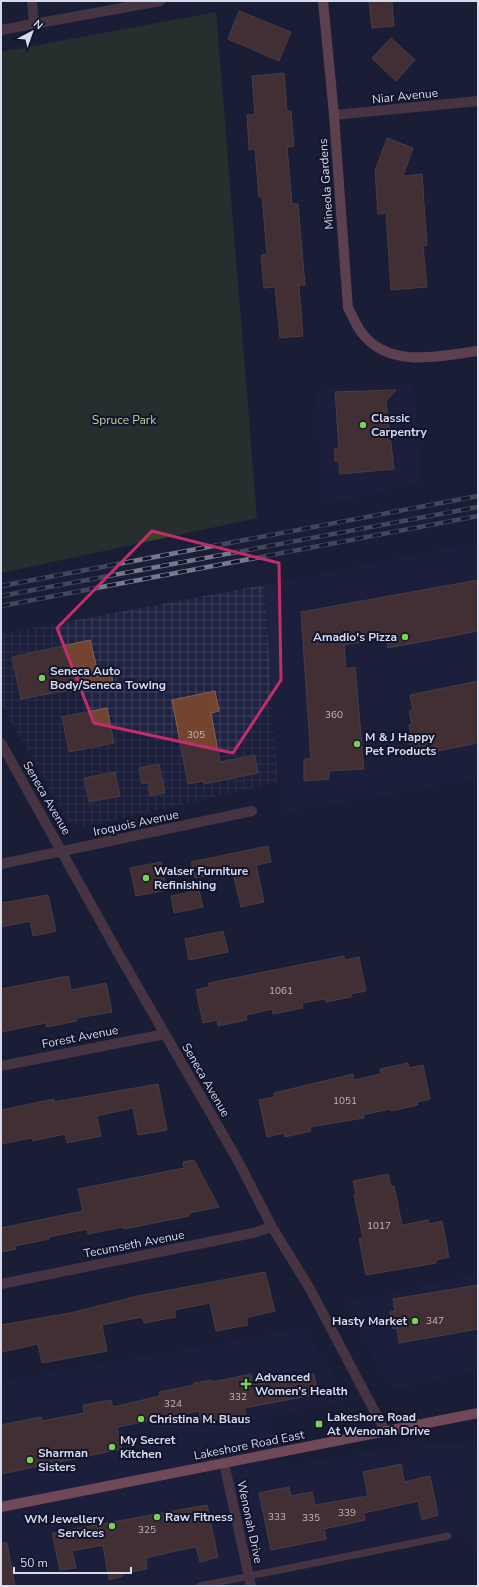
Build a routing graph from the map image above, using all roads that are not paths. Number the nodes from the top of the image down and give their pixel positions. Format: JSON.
{"nodes":[{"id":1,"x":32,"y":1,"type":"edge"},
{"id":2,"x":160,"y":1,"type":"edge"},
{"id":3,"x":323,"y":1,"type":"edge"},
{"id":4,"x":34,"y":24,"type":"junction"},
{"id":5,"x":1,"y":30,"type":"edge"},
{"id":6,"x":478,"y":101,"type":"edge"},
{"id":7,"x":334,"y":115,"type":"junction"},
{"id":8,"x":478,"y":351,"type":"edge"},
{"id":9,"x":1,"y":743,"type":"edge"},
{"id":10,"x":252,"y":811,"type":"dead end"},
{"id":11,"x":63,"y":852,"type":"junction"},
{"id":12,"x":1,"y":864,"type":"edge"},
{"id":13,"x":165,"y":1034,"type":"junction"},
{"id":14,"x":1,"y":1066,"type":"edge"},
{"id":15,"x":272,"y":1227,"type":"junction"},
{"id":16,"x":1,"y":1284,"type":"edge"},
{"id":17,"x":478,"y":1413,"type":"edge"},
{"id":18,"x":385,"y":1431,"type":"junction"},
{"id":19,"x":224,"y":1463,"type":"junction"},
{"id":20,"x":1,"y":1507,"type":"edge"},
{"id":21,"x":448,"y":1536,"type":"dead end"},
{"id":22,"x":250,"y":1581,"type":"edge"},
{"id":23,"x":200,"y":1586,"type":"edge"}],
"edges":[{"from":1,"to":4,"type":"street"},
{"from":2,"to":4,"type":"street"},
{"from":3,"to":7,"type":"street","name":"Mineola Gardens"},
{"from":4,"to":5,"type":"street"},
{"from":6,"to":7,"type":"street","name":"Niar Avenue"},
{"from":7,"to":8,"type":"street","name":"Mineola Gardens"},
{"from":9,"to":11,"type":"street","name":"Seneca Avenue"},
{"from":10,"to":11,"type":"street","name":"Iroquois Avenue"},
{"from":11,"to":12,"type":"street","name":"Iroquois Avenue"},
{"from":11,"to":13,"type":"street","name":"Seneca Avenue"},
{"from":13,"to":14,"type":"street","name":"Forest Avenue"},
{"from":13,"to":15,"type":"street","name":"Seneca Avenue"},
{"from":15,"to":16,"type":"street","name":"Tecumseth Avenue"},
{"from":15,"to":18,"type":"street","name":"Seneca Avenue"},
{"from":17,"to":18,"type":"main road","name":"Lakeshore Road East"},
{"from":18,"to":19,"type":"main road","name":"Lakeshore Road East"},
{"from":19,"to":20,"type":"main road","name":"Lakeshore Road East"},
{"from":19,"to":22,"type":"street","name":"Wenonah Drive"},
{"from":21,"to":22,"type":"lane"},
{"from":22,"to":23,"type":"lane"}]}
